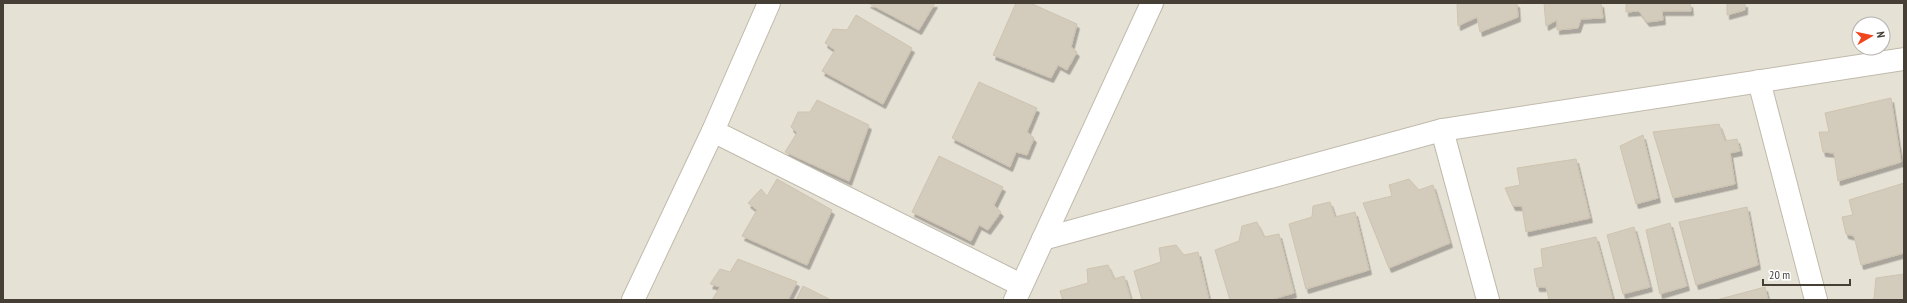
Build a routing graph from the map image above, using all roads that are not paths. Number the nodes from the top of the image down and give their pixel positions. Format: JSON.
{"nodes":[{"id":1,"x":769,"y":3,"type":"edge"},
{"id":2,"x":1152,"y":3,"type":"edge"},
{"id":3,"x":1904,"y":58,"type":"edge"},
{"id":4,"x":1759,"y":81,"type":"junction"},
{"id":5,"x":1442,"y":130,"type":"junction"},
{"id":6,"x":713,"y":131,"type":"junction"},
{"id":7,"x":1043,"y":239,"type":"junction"},
{"id":8,"x":1018,"y":293,"type":"edge"},
{"id":9,"x":633,"y":300,"type":"edge"},
{"id":10,"x":1488,"y":300,"type":"edge"},
{"id":11,"x":1816,"y":300,"type":"edge"}],
"edges":[{"from":1,"to":6,"type":"street"},
{"from":2,"to":7,"type":"street"},
{"from":3,"to":4,"type":"street"},
{"from":4,"to":5,"type":"street"},
{"from":4,"to":11,"type":"street"},
{"from":5,"to":7,"type":"street"},
{"from":5,"to":10,"type":"street"},
{"from":6,"to":8,"type":"street"},
{"from":6,"to":9,"type":"street"},
{"from":7,"to":8,"type":"street"}]}
